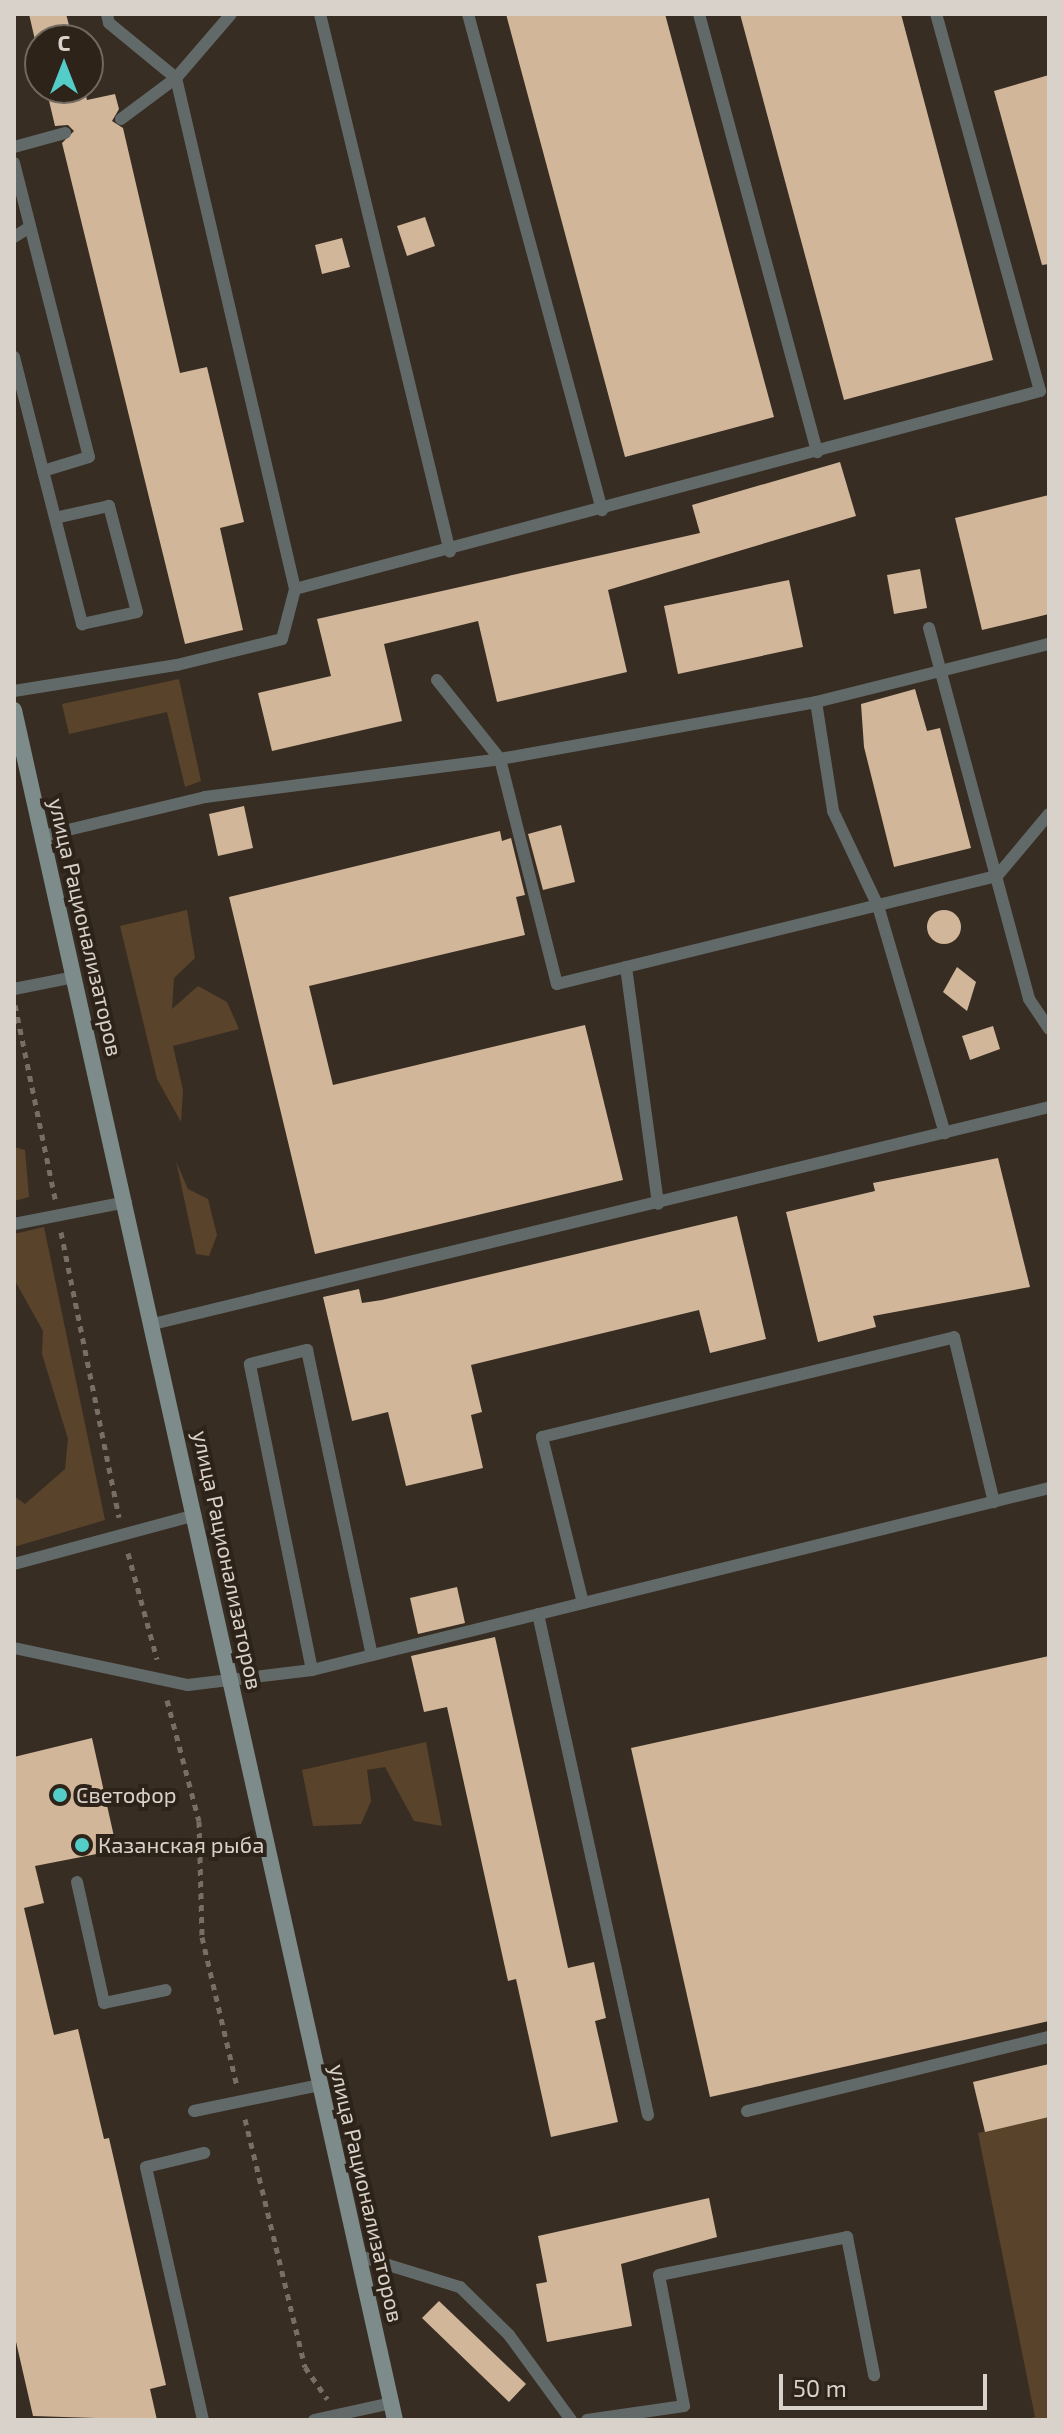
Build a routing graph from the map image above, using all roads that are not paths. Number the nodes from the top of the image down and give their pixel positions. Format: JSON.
{"nodes":[{"id":1,"x":107,"y":14,"type":"edge"},
{"id":2,"x":231,"y":14,"type":"edge"},
{"id":3,"x":320,"y":14,"type":"edge"},
{"id":4,"x":468,"y":14,"type":"edge"},
{"id":5,"x":699,"y":14,"type":"edge"},
{"id":6,"x":936,"y":14,"type":"edge"},
{"id":7,"x":176,"y":78,"type":"junction"},
{"id":8,"x":121,"y":119,"type":"dead end"},
{"id":9,"x":65,"y":133,"type":"dead end"},
{"id":10,"x":14,"y":147,"type":"edge"},
{"id":11,"x":14,"y":163,"type":"edge"},
{"id":12,"x":30,"y":227,"type":"junction"},
{"id":13,"x":14,"y":237,"type":"edge"},
{"id":14,"x":14,"y":357,"type":"edge"},
{"id":15,"x":1044,"y":393,"type":"edge"},
{"id":16,"x":817,"y":452,"type":"junction"},
{"id":17,"x":43,"y":471,"type":"junction"},
{"id":18,"x":602,"y":510,"type":"junction"},
{"id":19,"x":55,"y":518,"type":"junction"},
{"id":20,"x":450,"y":552,"type":"junction"},
{"id":21,"x":295,"y":589,"type":"junction"},
{"id":22,"x":929,"y":628,"type":"dead end"},
{"id":23,"x":1049,"y":644,"type":"edge"},
{"id":24,"x":942,"y":670,"type":"junction"},
{"id":25,"x":437,"y":680,"type":"dead end"},
{"id":26,"x":14,"y":691,"type":"edge"},
{"id":27,"x":816,"y":702,"type":"junction"},
{"id":28,"x":15,"y":715,"type":"edge"},
{"id":29,"x":500,"y":759,"type":"junction"},
{"id":30,"x":1049,"y":814,"type":"edge"},
{"id":31,"x":43,"y":836,"type":"junction"},
{"id":32,"x":997,"y":876,"type":"junction"},
{"id":33,"x":878,"y":906,"type":"junction"},
{"id":34,"x":626,"y":967,"type":"junction"},
{"id":35,"x":74,"y":977,"type":"junction"},
{"id":36,"x":14,"y":989,"type":"edge"},
{"id":37,"x":1049,"y":1029,"type":"edge"},
{"id":38,"x":1049,"y":1107,"type":"edge"},
{"id":39,"x":945,"y":1133,"type":"junction"},
{"id":40,"x":126,"y":1202,"type":"junction"},
{"id":41,"x":658,"y":1204,"type":"junction"},
{"id":42,"x":14,"y":1224,"type":"edge"},
{"id":43,"x":153,"y":1324,"type":"junction"},
{"id":44,"x":1049,"y":1488,"type":"edge"},
{"id":45,"x":994,"y":1502,"type":"junction"},
{"id":46,"x":196,"y":1515,"type":"junction"},
{"id":47,"x":14,"y":1564,"type":"edge"},
{"id":48,"x":583,"y":1603,"type":"junction"},
{"id":49,"x":538,"y":1614,"type":"junction"},
{"id":50,"x":14,"y":1648,"type":"edge"},
{"id":51,"x":372,"y":1655,"type":"junction"},
{"id":52,"x":312,"y":1670,"type":"junction"},
{"id":53,"x":232,"y":1681,"type":"junction"},
{"id":54,"x":77,"y":1882,"type":"dead end"},
{"id":55,"x":166,"y":1990,"type":"dead end"},
{"id":56,"x":1049,"y":2037,"type":"edge"},
{"id":57,"x":319,"y":2085,"type":"junction"},
{"id":58,"x":194,"y":2111,"type":"dead end"},
{"id":59,"x":747,"y":2111,"type":"dead end"},
{"id":60,"x":648,"y":2115,"type":"dead end"},
{"id":61,"x":204,"y":2153,"type":"dead end"},
{"id":62,"x":359,"y":2256,"type":"junction"},
{"id":63,"x":874,"y":2375,"type":"dead end"},
{"id":64,"x":393,"y":2412,"type":"edge"},
{"id":65,"x":203,"y":2420,"type":"edge"},
{"id":66,"x":314,"y":2420,"type":"edge"},
{"id":67,"x":571,"y":2420,"type":"edge"},
{"id":68,"x":587,"y":2420,"type":"edge"}],
"edges":[{"from":1,"to":7,"type":"lane"},
{"from":2,"to":7,"type":"lane"},
{"from":3,"to":20,"type":"lane"},
{"from":4,"to":18,"type":"lane"},
{"from":5,"to":16,"type":"lane"},
{"from":6,"to":15,"type":"lane"},
{"from":7,"to":8,"type":"lane"},
{"from":7,"to":21,"type":"lane"},
{"from":9,"to":10,"type":"lane"},
{"from":11,"to":12,"type":"lane"},
{"from":12,"to":13,"type":"lane"},
{"from":12,"to":17,"type":"lane"},
{"from":14,"to":17,"type":"lane"},
{"from":15,"to":16,"type":"lane"},
{"from":16,"to":18,"type":"lane"},
{"from":17,"to":19,"type":"lane"},
{"from":18,"to":20,"type":"lane"},
{"from":19,"to":19,"type":"lane"},
{"from":20,"to":21,"type":"lane"},
{"from":21,"to":26,"type":"lane"},
{"from":22,"to":24,"type":"lane"},
{"from":23,"to":24,"type":"lane"},
{"from":24,"to":27,"type":"lane"},
{"from":24,"to":32,"type":"lane"},
{"from":25,"to":29,"type":"lane"},
{"from":27,"to":29,"type":"lane"},
{"from":27,"to":33,"type":"lane"},
{"from":28,"to":31,"type":"main road","name":"улица Рационализаторов"},
{"from":29,"to":31,"type":"lane"},
{"from":29,"to":34,"type":"lane"},
{"from":30,"to":32,"type":"lane"},
{"from":31,"to":35,"type":"main road","name":"улица Рационализаторов"},
{"from":32,"to":33,"type":"lane"},
{"from":32,"to":37,"type":"lane"},
{"from":33,"to":34,"type":"lane"},
{"from":33,"to":39,"type":"lane"},
{"from":34,"to":41,"type":"lane"},
{"from":35,"to":36,"type":"lane"},
{"from":35,"to":40,"type":"main road","name":"улица Рационализаторов"},
{"from":38,"to":39,"type":"lane"},
{"from":39,"to":41,"type":"lane"},
{"from":40,"to":42,"type":"lane"},
{"from":40,"to":43,"type":"main road","name":"улица Рационализаторов"},
{"from":41,"to":43,"type":"lane"},
{"from":43,"to":46,"type":"main road","name":"улица Рационализаторов"},
{"from":44,"to":45,"type":"lane"},
{"from":45,"to":48,"type":"lane"},
{"from":45,"to":48,"type":"lane"},
{"from":46,"to":47,"type":"lane"},
{"from":46,"to":53,"type":"main road","name":"улица Рационализаторов"},
{"from":48,"to":49,"type":"lane"},
{"from":49,"to":51,"type":"lane"},
{"from":49,"to":60,"type":"lane"},
{"from":50,"to":53,"type":"lane"},
{"from":51,"to":52,"type":"lane"},
{"from":51,"to":52,"type":"lane"},
{"from":52,"to":53,"type":"lane"},
{"from":53,"to":57,"type":"main road","name":"улица Рационализаторов"},
{"from":54,"to":55,"type":"lane"},
{"from":56,"to":59,"type":"lane"},
{"from":57,"to":58,"type":"lane"},
{"from":57,"to":62,"type":"main road","name":"улица Рационализаторов"},
{"from":61,"to":65,"type":"lane"},
{"from":62,"to":64,"type":"main road","name":"улица Рационализаторов"},
{"from":62,"to":67,"type":"lane"},
{"from":63,"to":68,"type":"lane"},
{"from":64,"to":66,"type":"lane"}]}
